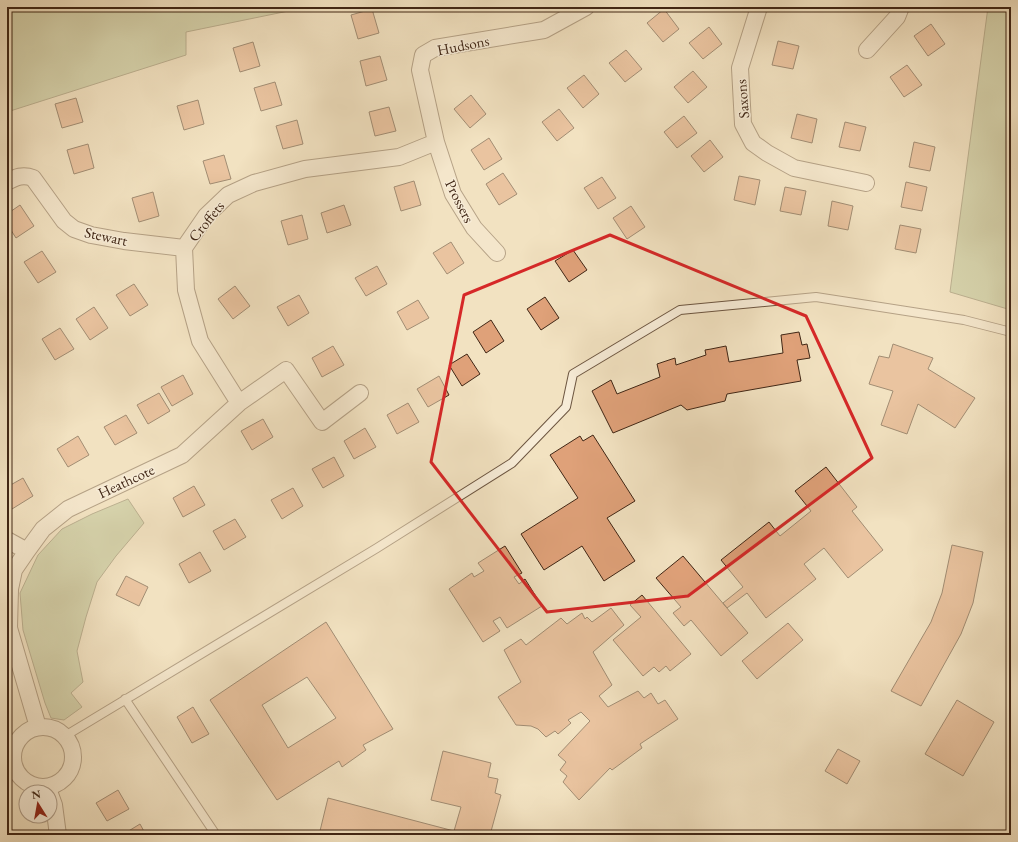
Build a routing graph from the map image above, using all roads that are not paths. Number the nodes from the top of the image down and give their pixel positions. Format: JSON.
{"nodes":[{"id":1,"x":586,"y":7,"type":"edge"},
{"id":2,"x":759,"y":7,"type":"edge"},
{"id":3,"x":901,"y":7,"type":"edge"},
{"id":4,"x":867,"y":50,"type":"dead end"},
{"id":5,"x":436,"y":142,"type":"junction"},
{"id":6,"x":7,"y":182,"type":"edge"},
{"id":7,"x":866,"y":183,"type":"dead end"},
{"id":8,"x":184,"y":248,"type":"junction"},
{"id":9,"x":497,"y":253,"type":"dead end"},
{"id":10,"x":1011,"y":332,"type":"edge"},
{"id":11,"x":360,"y":393,"type":"dead end"},
{"id":12,"x":239,"y":403,"type":"junction"},
{"id":13,"x":7,"y":540,"type":"edge"},
{"id":14,"x":27,"y":550,"type":"junction"},
{"id":15,"x":125,"y":699,"type":"junction"},
{"id":16,"x":38,"y":727,"type":"junction"},
{"id":17,"x":65,"y":736,"type":"junction"},
{"id":18,"x":31,"y":784,"type":"edge"},
{"id":19,"x":56,"y":784,"type":"edge"},
{"id":20,"x":57,"y":824,"type":"edge"},
{"id":21,"x":58,"y":835,"type":"edge"},
{"id":22,"x":216,"y":835,"type":"edge"}],
"edges":[{"from":1,"to":5,"type":"street","name":"Hudsons"},
{"from":2,"to":7,"type":"street","name":"Saxons"},
{"from":3,"to":4,"type":"street"},
{"from":5,"to":8,"type":"street","name":"Croffets"},
{"from":5,"to":9,"type":"street","name":"Prossers"},
{"from":6,"to":8,"type":"street","name":"Stewart"},
{"from":8,"to":12,"type":"street","name":"Croffets"},
{"from":10,"to":15,"type":"lane"},
{"from":11,"to":12,"type":"street","name":"Heathcote"},
{"from":12,"to":14,"type":"street","name":"Heathcote"},
{"from":13,"to":14,"type":"street"},
{"from":14,"to":16,"type":"street","name":"Heathcote"},
{"from":15,"to":17,"type":"lane"},
{"from":15,"to":22,"type":"lane"},
{"from":16,"to":17,"type":"street"},
{"from":16,"to":18,"type":"street"},
{"from":17,"to":19,"type":"street"},
{"from":20,"to":21,"type":"street"}]}
